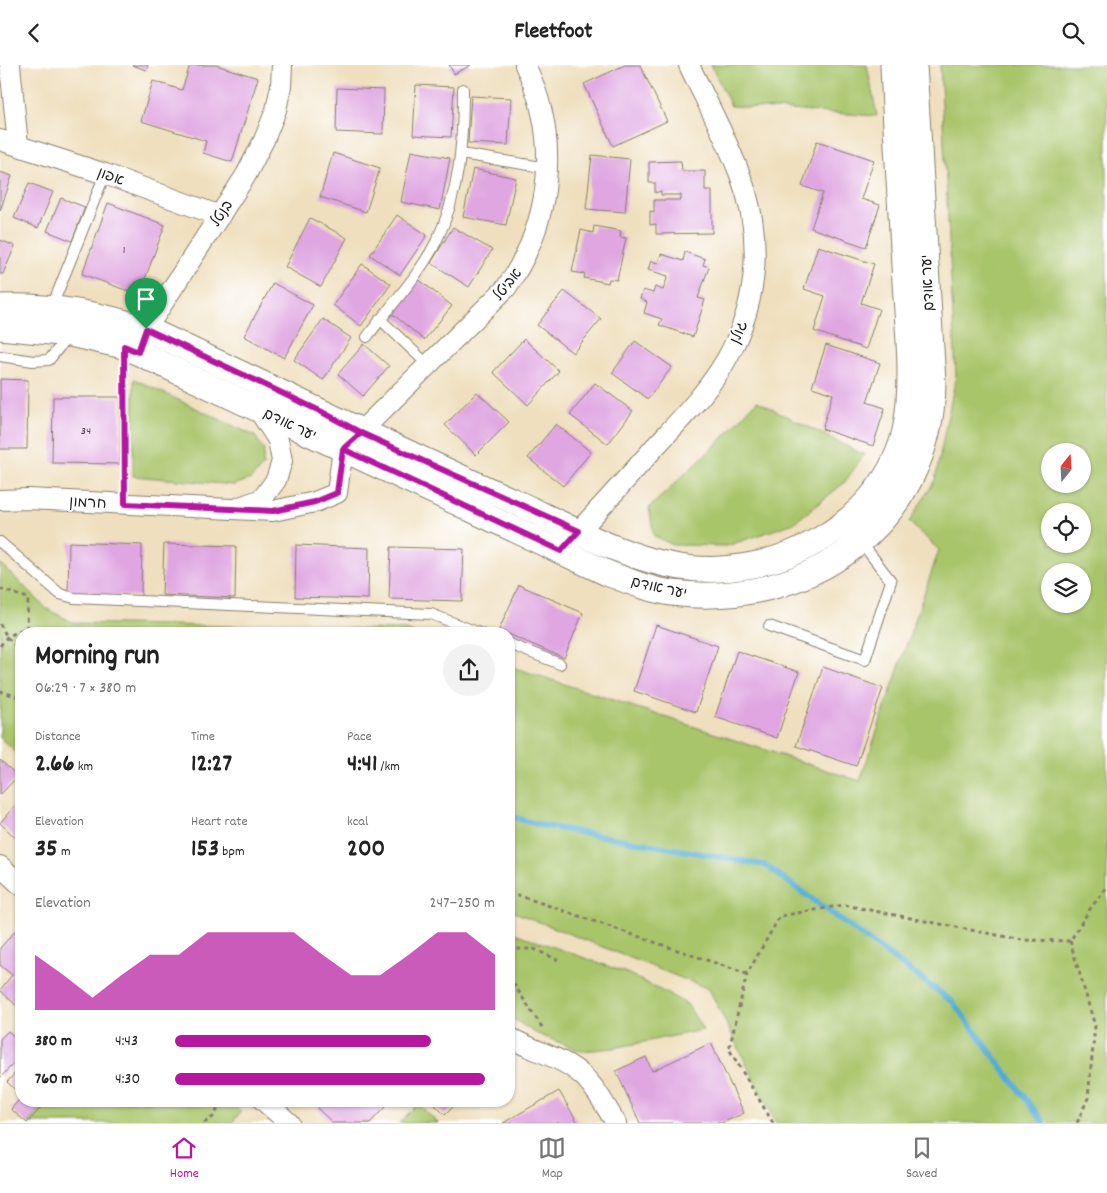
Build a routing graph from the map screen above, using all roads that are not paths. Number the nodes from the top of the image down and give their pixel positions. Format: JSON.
{"nodes":[{"id":1,"x":10,"y":65,"type":"edge"},
{"id":2,"x":282,"y":65,"type":"edge"},
{"id":3,"x":525,"y":65,"type":"edge"},
{"id":4,"x":689,"y":65,"type":"edge"},
{"id":5,"x":893,"y":65,"type":"edge"},
{"id":6,"x":914,"y":65,"type":"edge"},
{"id":7,"x":463,"y":89,"type":"dead end"},
{"id":8,"x":9,"y":142,"type":"edge"},
{"id":9,"x":461,"y":154,"type":"junction"},
{"id":10,"x":548,"y":168,"type":"junction"},
{"id":11,"x":106,"y":173,"type":"junction"},
{"id":12,"x":220,"y":216,"type":"junction"},
{"id":13,"x":0,"y":307,"type":"edge"},
{"id":14,"x":51,"y":309,"type":"junction"},
{"id":15,"x":380,"y":319,"type":"junction"},
{"id":16,"x":0,"y":327,"type":"edge"},
{"id":17,"x":146,"y":329,"type":"junction"},
{"id":18,"x":70,"y":334,"type":"junction"},
{"id":19,"x":367,"y":337,"type":"dead end"},
{"id":20,"x":131,"y":349,"type":"junction"},
{"id":21,"x":0,"y":356,"type":"edge"},
{"id":22,"x":428,"y":365,"type":"junction"},
{"id":23,"x":258,"y":409,"type":"junction"},
{"id":24,"x":352,"y":441,"type":"junction"},
{"id":25,"x":0,"y":500,"type":"edge"},
{"id":26,"x":236,"y":509,"type":"junction"},
{"id":27,"x":579,"y":531,"type":"junction"},
{"id":28,"x":0,"y":542,"type":"edge"},
{"id":29,"x":861,"y":542,"type":"junction"},
{"id":30,"x":561,"y":551,"type":"junction"},
{"id":31,"x":769,"y":626,"type":"dead end"},
{"id":32,"x":464,"y":627,"type":"edge"},
{"id":33,"x":515,"y":646,"type":"edge"},
{"id":34,"x":560,"y":665,"type":"dead end"},
{"id":35,"x":0,"y":866,"type":"edge"},
{"id":36,"x":15,"y":880,"type":"edge"},
{"id":37,"x":515,"y":1041,"type":"edge"},
{"id":38,"x":271,"y":1107,"type":"edge"},
{"id":39,"x":289,"y":1123,"type":"edge"},
{"id":40,"x":616,"y":1123,"type":"edge"}],
"edges":[{"from":1,"to":8,"type":"street"},
{"from":2,"to":12,"type":"street","name":"בנטל"},
{"from":3,"to":10,"type":"street","name":"אביטל"},
{"from":4,"to":27,"type":"street","name":"גולן"},
{"from":5,"to":27,"type":"street","name":"יער אודם"},
{"from":6,"to":29,"type":"street","name":"יער אודם"},
{"from":7,"to":9,"type":"lane"},
{"from":8,"to":11,"type":"street","name":"אפון"},
{"from":9,"to":10,"type":"lane"},
{"from":9,"to":15,"type":"lane"},
{"from":10,"to":22,"type":"street","name":"אביטל"},
{"from":11,"to":12,"type":"street","name":"אפון"},
{"from":11,"to":14,"type":"lane"},
{"from":12,"to":17,"type":"street","name":"בנטל"},
{"from":13,"to":14,"type":"street","name":"יער אודם"},
{"from":14,"to":17,"type":"street","name":"יער אודם"},
{"from":15,"to":19,"type":"lane"},
{"from":15,"to":22,"type":"lane"},
{"from":16,"to":18,"type":"street","name":"יער אודם"},
{"from":17,"to":20,"type":"street","name":"בנטל"},
{"from":17,"to":24,"type":"street","name":"יער אודם"},
{"from":18,"to":20,"type":"street","name":"יער אודם"},
{"from":18,"to":21,"type":"lane"},
{"from":20,"to":23,"type":"street","name":"יער אודם"},
{"from":22,"to":24,"type":"street","name":"אביטל"},
{"from":23,"to":24,"type":"street","name":"יער אודם"},
{"from":23,"to":26,"type":"street","name":"חרמון"},
{"from":24,"to":26,"type":"street","name":"חרמון"},
{"from":24,"to":27,"type":"street","name":"יער אודם"},
{"from":24,"to":30,"type":"street","name":"יער אודם"},
{"from":25,"to":26,"type":"street","name":"חרמון"},
{"from":27,"to":30,"type":"street","name":"גולן"},
{"from":28,"to":32,"type":"lane"},
{"from":29,"to":30,"type":"street","name":"יער אודם"},
{"from":29,"to":31,"type":"lane"},
{"from":33,"to":34,"type":"lane"},
{"from":35,"to":36,"type":"street"},
{"from":37,"to":40,"type":"street"},
{"from":38,"to":39,"type":"street"}]}
